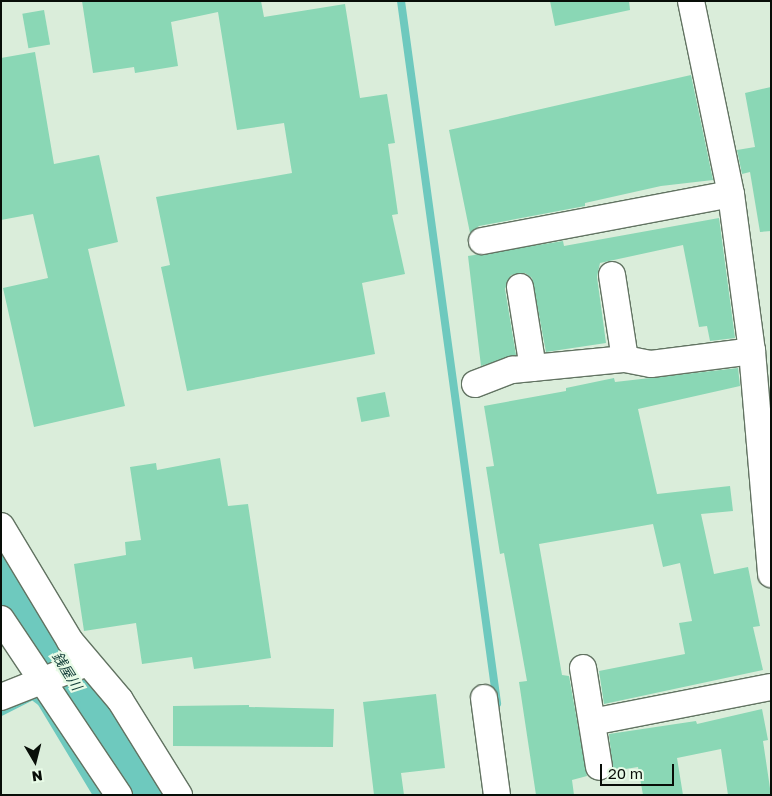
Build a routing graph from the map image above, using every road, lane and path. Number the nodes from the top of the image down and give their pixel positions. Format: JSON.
{"nodes":[{"id":1,"x":691,"y":1,"type":"edge"},
{"id":2,"x":731,"y":194,"type":"junction"},
{"id":3,"x":482,"y":241,"type":"dead end"},
{"id":4,"x":612,"y":275,"type":"dead end"},
{"id":5,"x":520,"y":287,"type":"dead end"},
{"id":6,"x":752,"y":351,"type":"junction"},
{"id":7,"x":625,"y":359,"type":"junction"},
{"id":8,"x":533,"y":368,"type":"junction"},
{"id":9,"x":475,"y":384,"type":"dead end"},
{"id":10,"x":1,"y":526,"type":"edge"},
{"id":11,"x":771,"y":574,"type":"edge"},
{"id":12,"x":1,"y":619,"type":"edge"},
{"id":13,"x":87,"y":663,"type":"junction"},
{"id":14,"x":583,"y":668,"type":"dead end"},
{"id":15,"x":42,"y":678,"type":"junction"},
{"id":16,"x":771,"y":688,"type":"edge"},
{"id":17,"x":1,"y":697,"type":"edge"},
{"id":18,"x":484,"y":698,"type":"dead end"},
{"id":19,"x":592,"y":722,"type":"junction"},
{"id":20,"x":599,"y":768,"type":"dead end"},
{"id":21,"x":119,"y":795,"type":"edge"},
{"id":22,"x":180,"y":795,"type":"edge"},
{"id":23,"x":497,"y":795,"type":"edge"}],
"edges":[{"from":1,"to":2,"type":"street"},
{"from":2,"to":3,"type":"street"},
{"from":2,"to":6,"type":"street"},
{"from":4,"to":7,"type":"street"},
{"from":5,"to":8,"type":"street"},
{"from":6,"to":7,"type":"street"},
{"from":6,"to":11,"type":"street"},
{"from":7,"to":8,"type":"street"},
{"from":8,"to":9,"type":"street"},
{"from":10,"to":13,"type":"street"},
{"from":12,"to":15,"type":"street"},
{"from":13,"to":15,"type":"street"},
{"from":13,"to":22,"type":"street"},
{"from":14,"to":19,"type":"street"},
{"from":15,"to":17,"type":"street"},
{"from":15,"to":21,"type":"street"},
{"from":16,"to":19,"type":"street"},
{"from":18,"to":23,"type":"street"},
{"from":19,"to":20,"type":"street"}]}
